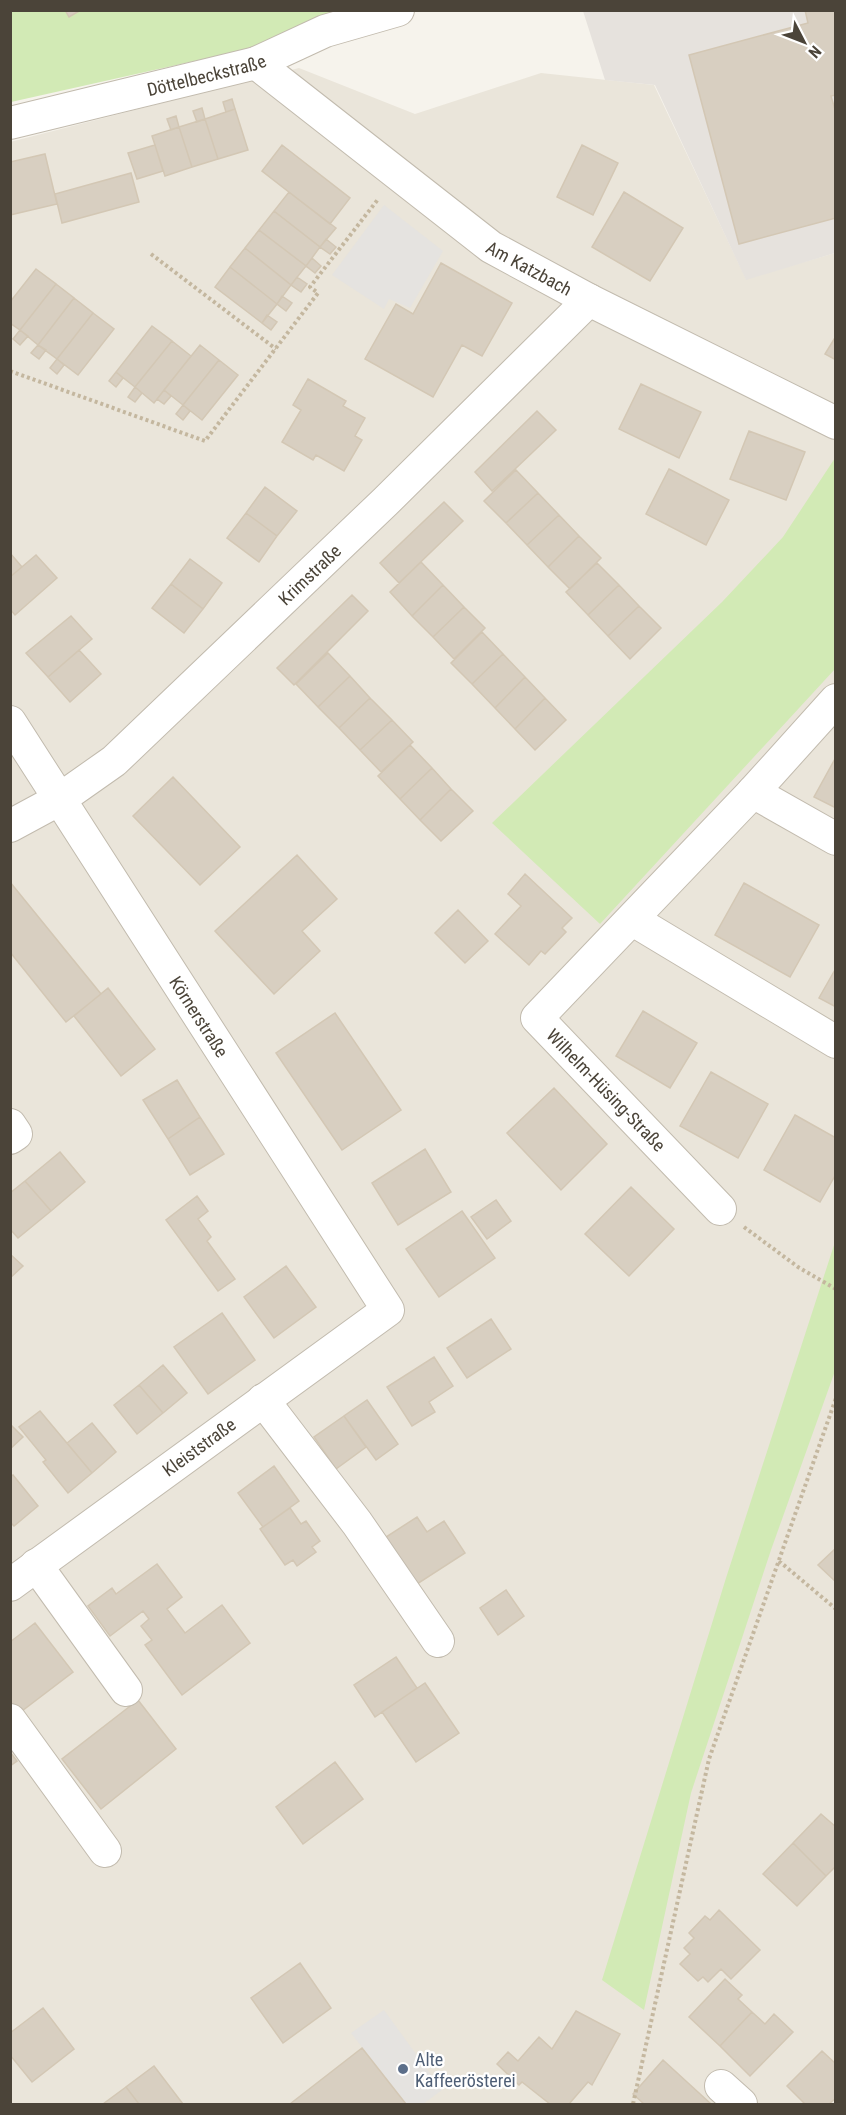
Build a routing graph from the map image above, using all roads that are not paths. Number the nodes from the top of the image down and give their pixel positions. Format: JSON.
{"nodes":[{"id":1,"x":398,"y":10,"type":"edge"},
{"id":2,"x":255,"y":63,"type":"junction"},
{"id":3,"x":10,"y":123,"type":"edge"},
{"id":4,"x":589,"y":300,"type":"junction"},
{"id":5,"x":836,"y":423,"type":"edge"},
{"id":6,"x":836,"y":700,"type":"edge"},
{"id":7,"x":10,"y":722,"type":"edge"},
{"id":8,"x":753,"y":792,"type":"junction"},
{"id":9,"x":60,"y":799,"type":"junction"},
{"id":10,"x":10,"y":826,"type":"edge"},
{"id":11,"x":836,"y":839,"type":"edge"},
{"id":12,"x":633,"y":920,"type":"junction"},
{"id":13,"x":836,"y":1042,"type":"edge"},
{"id":14,"x":10,"y":1125,"type":"edge"},
{"id":15,"x":10,"y":1138,"type":"edge"},
{"id":16,"x":720,"y":1209,"type":"road end"},
{"id":17,"x":388,"y":1310,"type":"joint"},
{"id":18,"x":263,"y":1400,"type":"junction"},
{"id":19,"x":36,"y":1565,"type":"junction"},
{"id":20,"x":10,"y":1585,"type":"edge"},
{"id":21,"x":438,"y":1641,"type":"dead end"},
{"id":22,"x":126,"y":1690,"type":"dead end"},
{"id":23,"x":10,"y":1720,"type":"edge"},
{"id":24,"x":105,"y":1851,"type":"dead end"}],
"edges":[{"from":1,"to":2,"type":"street","name":"Döttelbeckstraße"},
{"from":2,"to":3,"type":"street","name":"Döttelbeckstraße"},
{"from":2,"to":4,"type":"street","name":"Am Katzbach"},
{"from":4,"to":5,"type":"street","name":"Am Katzbach"},
{"from":4,"to":9,"type":"street","name":"Krimstraße"},
{"from":6,"to":8,"type":"street","name":"Wilhelm-Hüsing-Straße"},
{"from":7,"to":9,"type":"street","name":"Körnerstraße"},
{"from":8,"to":11,"type":"street"},
{"from":8,"to":12,"type":"street","name":"Wilhelm-Hüsing-Straße"},
{"from":9,"to":10,"type":"street","name":"Krimstraße"},
{"from":9,"to":17,"type":"street","name":"Körnerstraße"},
{"from":12,"to":13,"type":"street"},
{"from":12,"to":16,"type":"street","name":"Wilhelm-Hüsing-Straße"},
{"from":14,"to":15,"type":"street"},
{"from":17,"to":18,"type":"street","name":"Kleiststraße"},
{"from":18,"to":19,"type":"street","name":"Kleiststraße"},
{"from":18,"to":21,"type":"street"},
{"from":19,"to":20,"type":"street","name":"Kleiststraße"},
{"from":19,"to":22,"type":"street"},
{"from":23,"to":24,"type":"street"}]}
